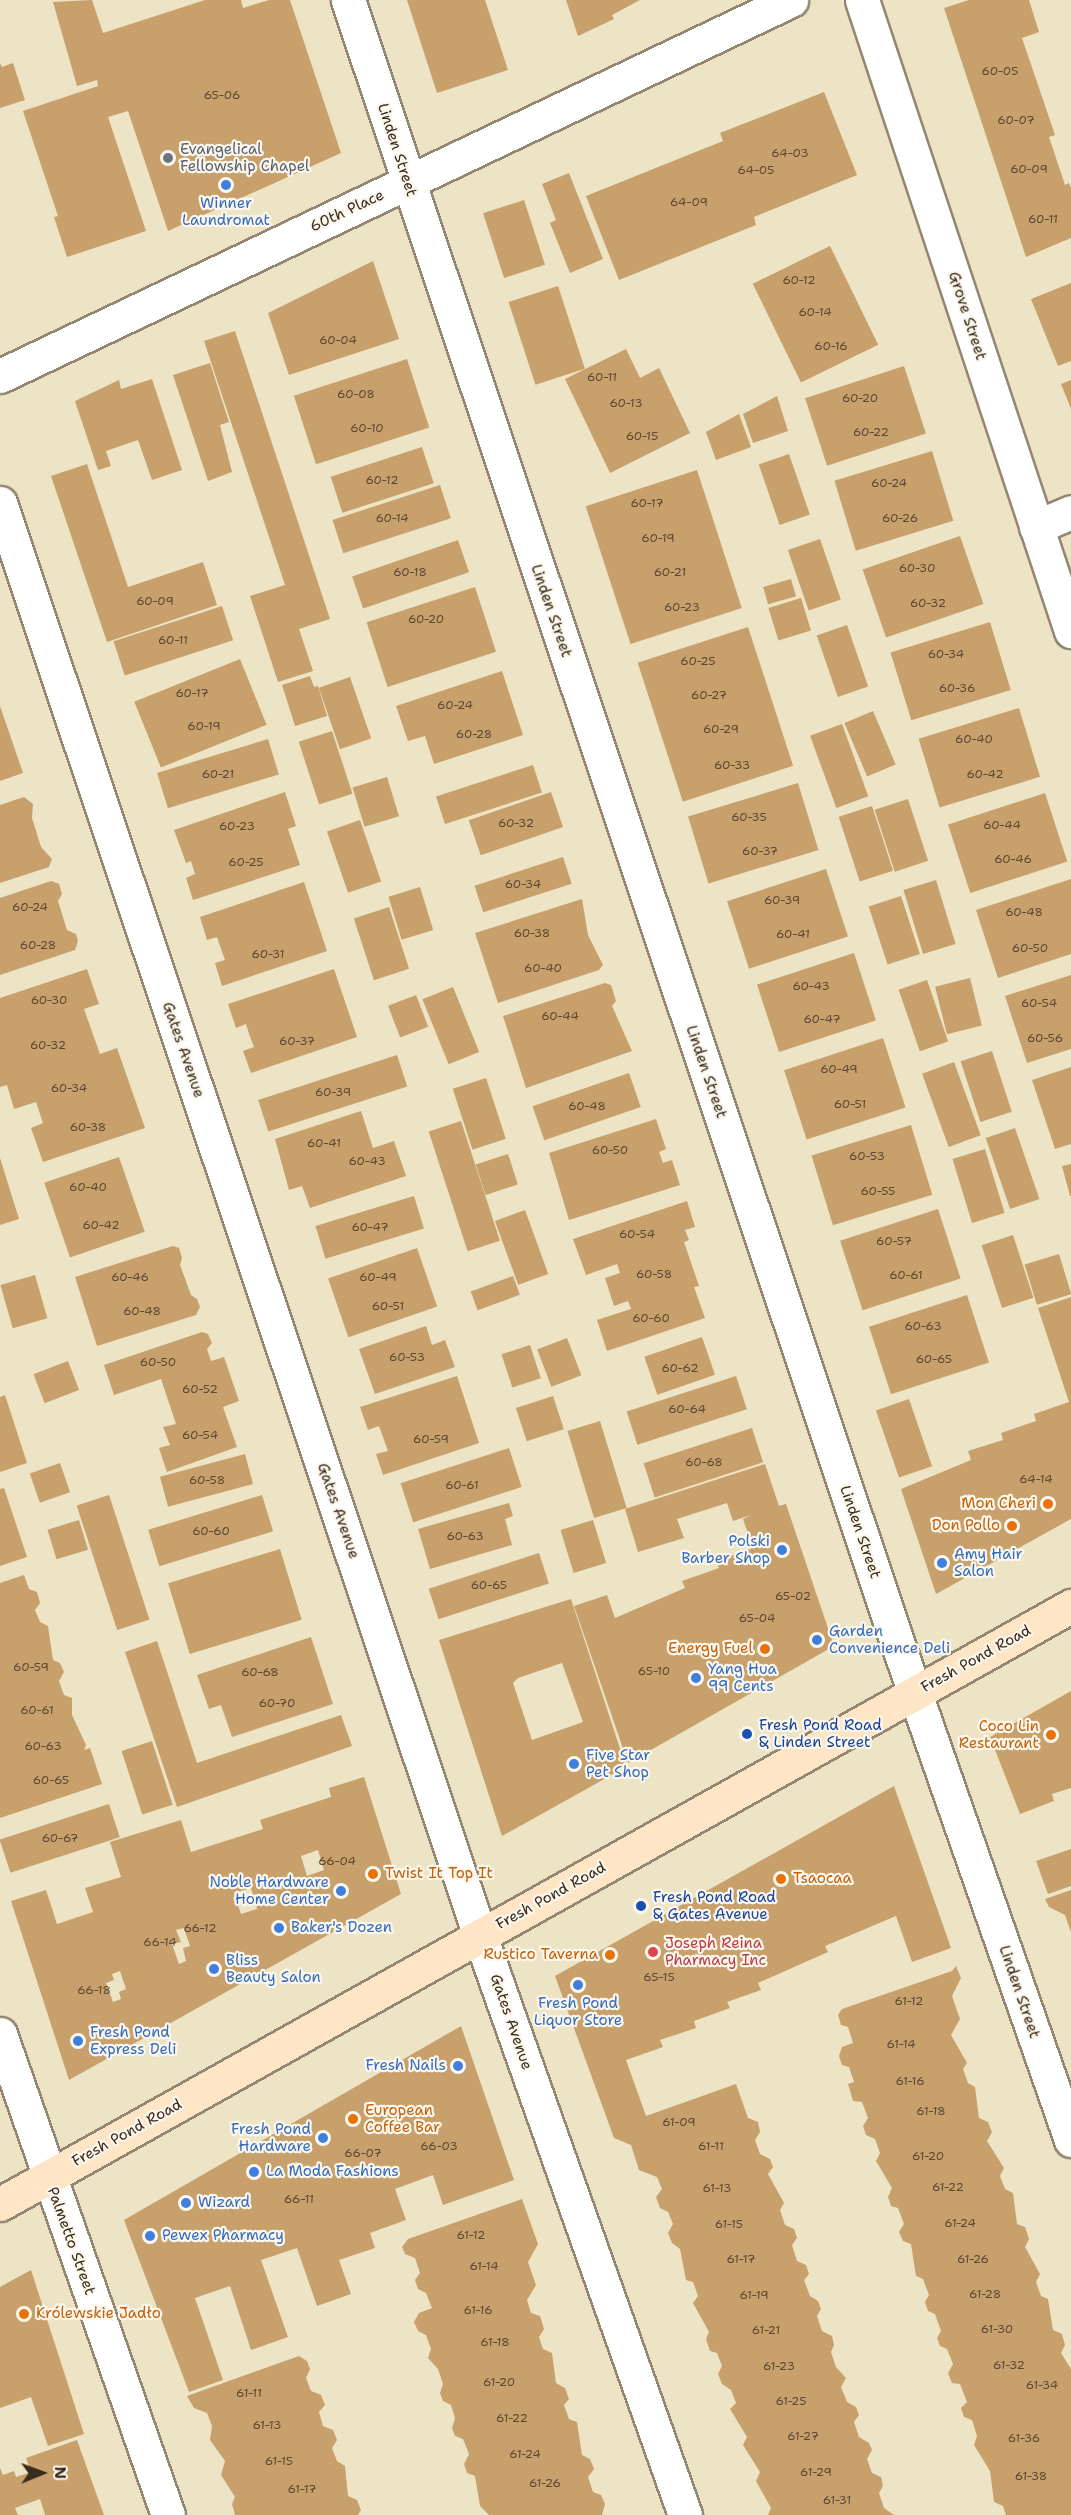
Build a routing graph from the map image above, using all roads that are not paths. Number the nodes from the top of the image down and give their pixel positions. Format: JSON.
{"nodes":[{"id":1,"x":348,"y":0,"type":"edge"},
{"id":2,"x":791,"y":0,"type":"edge"},
{"id":3,"x":862,"y":0,"type":"edge"},
{"id":4,"x":408,"y":182,"type":"junction"},
{"id":5,"x":0,"y":376,"type":"edge"},
{"id":6,"x":0,"y":503,"type":"edge"},
{"id":7,"x":1071,"y":512,"type":"edge"},
{"id":8,"x":1036,"y":526,"type":"junction"},
{"id":9,"x":1071,"y":631,"type":"edge"},
{"id":10,"x":1071,"y":1606,"type":"edge"},
{"id":11,"x":914,"y":1694,"type":"junction"},
{"id":12,"x":480,"y":1936,"type":"junction"},
{"id":13,"x":0,"y":2034,"type":"edge"},
{"id":14,"x":1071,"y":2140,"type":"edge"},
{"id":15,"x":48,"y":2177,"type":"junction"},
{"id":16,"x":0,"y":2204,"type":"edge"},
{"id":17,"x":168,"y":2515,"type":"edge"},
{"id":18,"x":685,"y":2515,"type":"edge"}],
"edges":[{"from":1,"to":4,"type":"street","name":"Linden Street"},
{"from":2,"to":4,"type":"street","name":"60th Place"},
{"from":3,"to":8,"type":"street","name":"Grove Street"},
{"from":4,"to":5,"type":"street","name":"60th Place"},
{"from":4,"to":11,"type":"street","name":"Linden Street"},
{"from":6,"to":12,"type":"street","name":"Gates Avenue"},
{"from":7,"to":8,"type":"street"},
{"from":8,"to":9,"type":"street","name":"Grove Street"},
{"from":10,"to":11,"type":"main road","name":"Fresh Pond Road"},
{"from":11,"to":12,"type":"main road","name":"Fresh Pond Road"},
{"from":11,"to":14,"type":"street","name":"Linden Street"},
{"from":12,"to":15,"type":"main road","name":"Fresh Pond Road"},
{"from":12,"to":18,"type":"street","name":"Gates Avenue"},
{"from":13,"to":15,"type":"street","name":"Palmetto Street"},
{"from":15,"to":16,"type":"main road","name":"Fresh Pond Road"},
{"from":15,"to":17,"type":"street","name":"Palmetto Street"}]}
